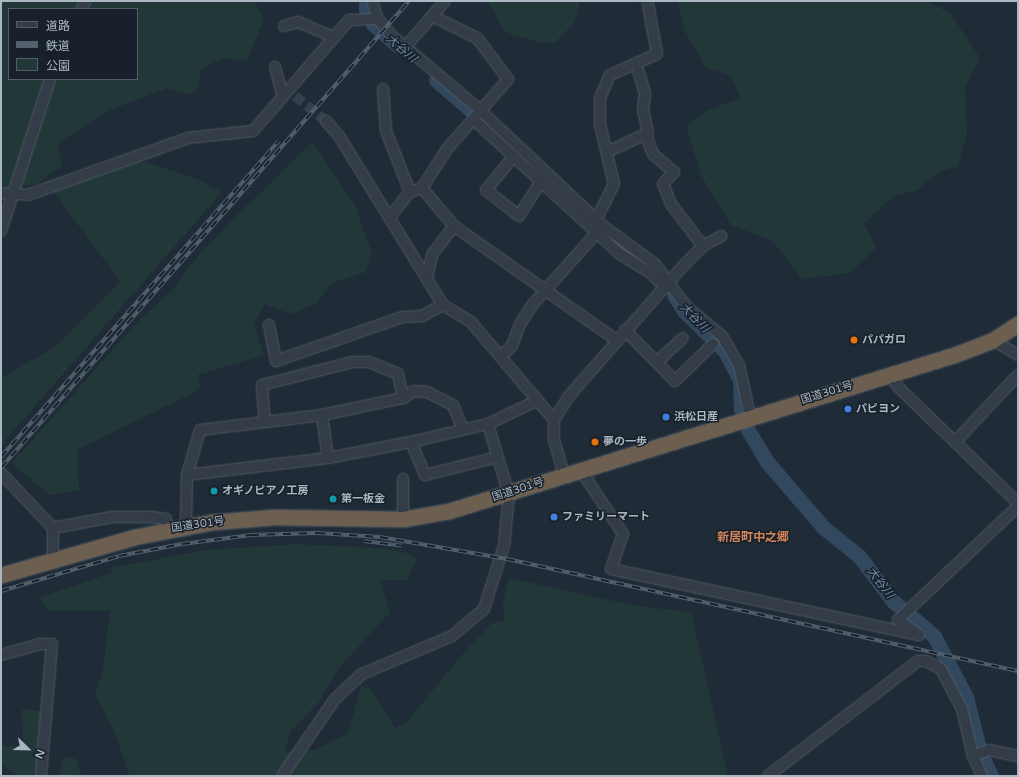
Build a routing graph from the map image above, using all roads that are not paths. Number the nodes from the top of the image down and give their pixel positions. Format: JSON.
{"nodes":[{"id":1,"x":372,"y":1,"type":"edge"},
{"id":2,"x":446,"y":1,"type":"edge"},
{"id":3,"x":648,"y":4,"type":"dead end"},
{"id":4,"x":432,"y":16,"type":"junction"},
{"id":5,"x":378,"y":20,"type":"junction"},
{"id":6,"x":284,"y":26,"type":"dead end"},
{"id":7,"x":334,"y":37,"type":"junction"},
{"id":8,"x":406,"y":46,"type":"junction"},
{"id":9,"x":636,"y":63,"type":"junction"},
{"id":10,"x":275,"y":66,"type":"dead end"},
{"id":11,"x":50,"y":80,"type":"edge"},
{"id":12,"x":383,"y":89,"type":"dead end"},
{"id":13,"x":289,"y":94,"type":"junction"},
{"id":14,"x":480,"y":111,"type":"junction"},
{"id":15,"x":473,"y":119,"type":"junction"},
{"id":16,"x":326,"y":121,"type":"tunnel mouth"},
{"id":17,"x":646,"y":135,"type":"junction"},
{"id":18,"x":607,"y":152,"type":"junction"},
{"id":19,"x":514,"y":156,"type":"junction"},
{"id":20,"x":541,"y":181,"type":"junction"},
{"id":21,"x":422,"y":188,"type":"junction"},
{"id":22,"x":410,"y":192,"type":"junction"},
{"id":23,"x":1,"y":193,"type":"edge"},
{"id":24,"x":13,"y":195,"type":"junction"},
{"id":25,"x":391,"y":216,"type":"junction"},
{"id":26,"x":454,"y":226,"type":"junction"},
{"id":27,"x":599,"y":226,"type":"junction"},
{"id":28,"x":1,"y":231,"type":"edge"},
{"id":29,"x":721,"y":236,"type":"dead end"},
{"id":30,"x":703,"y":246,"type":"junction"},
{"id":31,"x":427,"y":277,"type":"junction"},
{"id":32,"x":668,"y":286,"type":"junction"},
{"id":33,"x":545,"y":289,"type":"junction"},
{"id":34,"x":443,"y":305,"type":"junction"},
{"id":35,"x":1018,"y":324,"type":"edge"},
{"id":36,"x":269,"y":325,"type":"dead end"},
{"id":37,"x":625,"y":330,"type":"junction"},
{"id":38,"x":683,"y":338,"type":"dead end"},
{"id":39,"x":616,"y":340,"type":"junction"},
{"id":40,"x":993,"y":340,"type":"junction"},
{"id":41,"x":713,"y":344,"type":"dead end"},
{"id":42,"x":502,"y":355,"type":"junction"},
{"id":43,"x":1018,"y":355,"type":"edge"},
{"id":44,"x":657,"y":362,"type":"junction"},
{"id":45,"x":890,"y":374,"type":"junction"},
{"id":46,"x":1018,"y":376,"type":"edge"},
{"id":47,"x":402,"y":398,"type":"junction"},
{"id":48,"x":534,"y":402,"type":"junction"},
{"id":49,"x":322,"y":415,"type":"junction"},
{"id":50,"x":745,"y":418,"type":"junction"},
{"id":51,"x":554,"y":420,"type":"junction"},
{"id":52,"x":265,"y":422,"type":"junction"},
{"id":53,"x":488,"y":424,"type":"junction"},
{"id":54,"x":462,"y":428,"type":"junction"},
{"id":55,"x":411,"y":442,"type":"junction"},
{"id":56,"x":955,"y":442,"type":"junction"},
{"id":57,"x":498,"y":457,"type":"junction"},
{"id":58,"x":328,"y":458,"type":"junction"},
{"id":59,"x":580,"y":470,"type":"junction"},
{"id":60,"x":1,"y":473,"type":"edge"},
{"id":61,"x":187,"y":475,"type":"junction"},
{"id":62,"x":564,"y":475,"type":"junction"},
{"id":63,"x":403,"y":479,"type":"dead end"},
{"id":64,"x":509,"y":495,"type":"junction"},
{"id":65,"x":1018,"y":502,"type":"edge"},
{"id":66,"x":1018,"y":506,"type":"edge"},
{"id":67,"x":403,"y":519,"type":"junction"},
{"id":68,"x":186,"y":526,"type":"junction"},
{"id":69,"x":53,"y":528,"type":"junction"},
{"id":70,"x":168,"y":529,"type":"junction"},
{"id":71,"x":54,"y":560,"type":"junction"},
{"id":72,"x":1,"y":575,"type":"edge"},
{"id":73,"x":1,"y":655,"type":"edge"},
{"id":74,"x":973,"y":756,"type":"junction"},
{"id":75,"x":1018,"y":756,"type":"edge"},
{"id":76,"x":41,"y":776,"type":"edge"},
{"id":77,"x":282,"y":776,"type":"edge"},
{"id":78,"x":768,"y":776,"type":"edge"},
{"id":79,"x":982,"y":776,"type":"edge"}],
"edges":[{"from":1,"to":5,"type":"street"},
{"from":2,"to":4,"type":"street"},
{"from":3,"to":9,"type":"street"},
{"from":4,"to":8,"type":"street"},
{"from":4,"to":14,"type":"street"},
{"from":5,"to":7,"type":"street"},
{"from":5,"to":8,"type":"street"},
{"from":6,"to":7,"type":"street"},
{"from":7,"to":13,"type":"street"},
{"from":8,"to":14,"type":"street"},
{"from":9,"to":17,"type":"street"},
{"from":9,"to":18,"type":"street"},
{"from":10,"to":13,"type":"street"},
{"from":11,"to":24,"type":"street"},
{"from":12,"to":22,"type":"street"},
{"from":13,"to":24,"type":"street"},
{"from":14,"to":15,"type":"street"},
{"from":14,"to":27,"type":"street"},
{"from":15,"to":19,"type":"street"},
{"from":15,"to":21,"type":"street"},
{"from":16,"to":25,"type":"street"},
{"from":17,"to":18,"type":"street"},
{"from":17,"to":30,"type":"street"},
{"from":18,"to":27,"type":"street"},
{"from":19,"to":20,"type":"street"},
{"from":19,"to":20,"type":"street"},
{"from":20,"to":27,"type":"street"},
{"from":21,"to":22,"type":"street"},
{"from":21,"to":26,"type":"street"},
{"from":22,"to":25,"type":"street"},
{"from":23,"to":24,"type":"street"},
{"from":24,"to":28,"type":"street"},
{"from":25,"to":31,"type":"street"},
{"from":26,"to":31,"type":"street"},
{"from":26,"to":33,"type":"street"},
{"from":27,"to":32,"type":"street"},
{"from":27,"to":33,"type":"street"},
{"from":29,"to":30,"type":"street"},
{"from":30,"to":32,"type":"street"},
{"from":31,"to":34,"type":"street"},
{"from":32,"to":37,"type":"street"},
{"from":32,"to":50,"type":"street"},
{"from":33,"to":39,"type":"street"},
{"from":33,"to":42,"type":"street"},
{"from":34,"to":36,"type":"street"},
{"from":34,"to":42,"type":"street"},
{"from":35,"to":40,"type":"highway","name":"国道301号"},
{"from":37,"to":39,"type":"street"},
{"from":37,"to":44,"type":"street"},
{"from":38,"to":44,"type":"street"},
{"from":39,"to":51,"type":"street"},
{"from":40,"to":43,"type":"street"},
{"from":40,"to":45,"type":"highway","name":"国道301号"},
{"from":41,"to":44,"type":"street"},
{"from":42,"to":48,"type":"street"},
{"from":45,"to":50,"type":"highway","name":"国道301号"},
{"from":45,"to":56,"type":"street"},
{"from":46,"to":56,"type":"street"},
{"from":47,"to":49,"type":"street"},
{"from":47,"to":52,"type":"street"},
{"from":47,"to":54,"type":"street"},
{"from":48,"to":51,"type":"street"},
{"from":48,"to":53,"type":"street"},
{"from":49,"to":52,"type":"street"},
{"from":49,"to":58,"type":"street"},
{"from":50,"to":59,"type":"highway","name":"国道301号"},
{"from":51,"to":62,"type":"street"},
{"from":52,"to":61,"type":"street"},
{"from":53,"to":54,"type":"street"},
{"from":53,"to":57,"type":"street"},
{"from":54,"to":55,"type":"street"},
{"from":55,"to":57,"type":"street"},
{"from":55,"to":58,"type":"street"},
{"from":56,"to":65,"type":"street"},
{"from":57,"to":64,"type":"street"},
{"from":58,"to":61,"type":"street"},
{"from":59,"to":62,"type":"highway","name":"国道301号"},
{"from":59,"to":66,"type":"street"},
{"from":60,"to":69,"type":"street"},
{"from":61,"to":68,"type":"street"},
{"from":62,"to":64,"type":"highway","name":"国道301号"},
{"from":63,"to":67,"type":"street"},
{"from":64,"to":67,"type":"highway","name":"国道301号"},
{"from":64,"to":77,"type":"street"},
{"from":67,"to":68,"type":"highway","name":"国道301号"},
{"from":68,"to":70,"type":"highway","name":"国道301号"},
{"from":69,"to":70,"type":"street"},
{"from":69,"to":71,"type":"street"},
{"from":70,"to":71,"type":"highway","name":"国道301号"},
{"from":71,"to":72,"type":"highway","name":"国道301号"},
{"from":73,"to":76,"type":"street"},
{"from":74,"to":75,"type":"street"},
{"from":74,"to":78,"type":"street"},
{"from":74,"to":79,"type":"street"}]}
